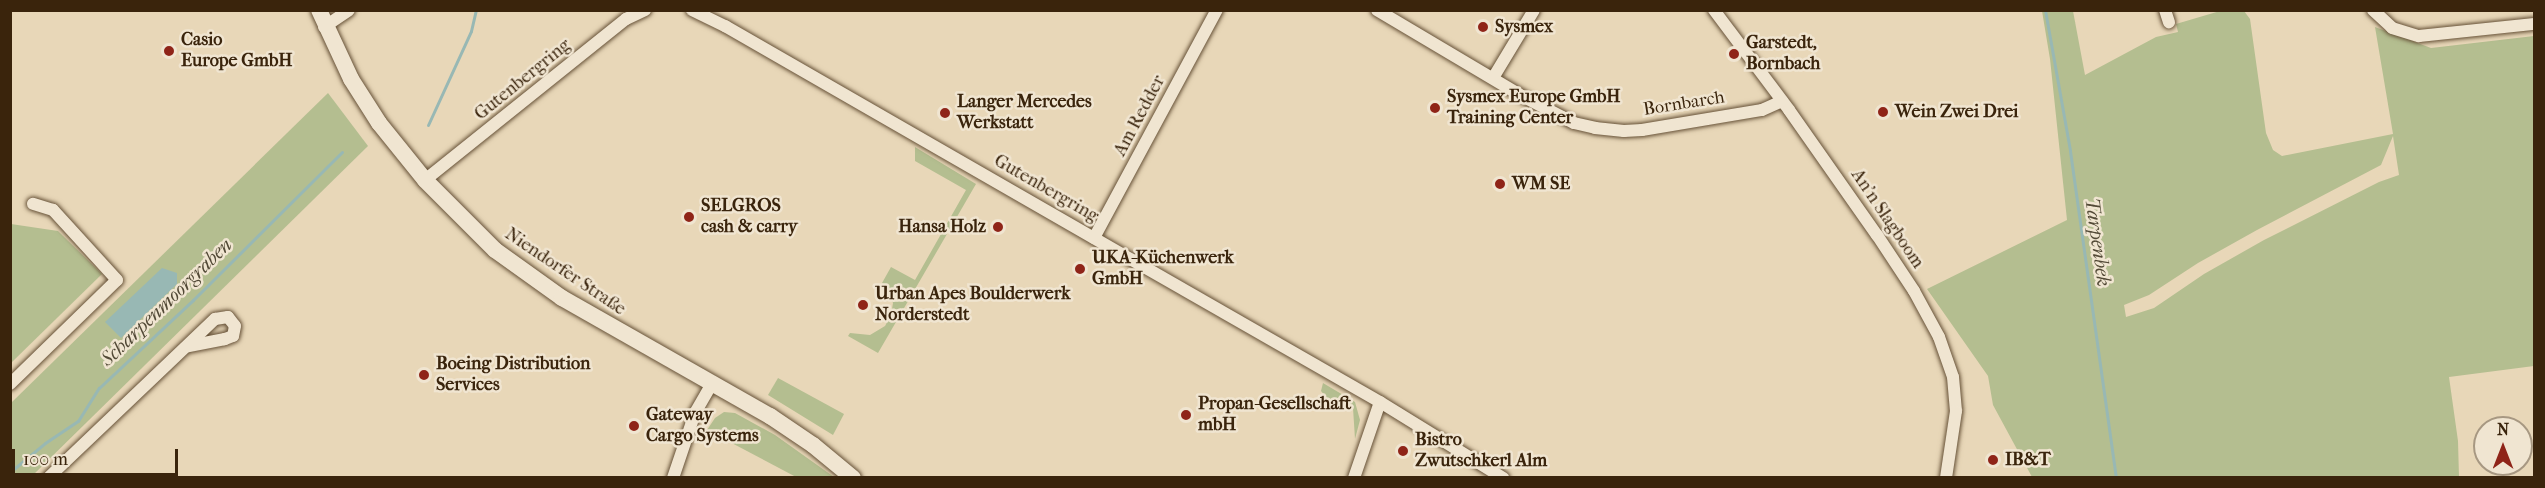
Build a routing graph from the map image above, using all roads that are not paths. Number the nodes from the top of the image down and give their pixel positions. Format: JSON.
{"nodes":[{"id":1,"x":308,"y":10,"type":"edge"},
{"id":2,"x":319,"y":10,"type":"edge"},
{"id":3,"x":349,"y":10,"type":"edge"},
{"id":4,"x":645,"y":10,"type":"edge"},
{"id":5,"x":692,"y":10,"type":"edge"},
{"id":6,"x":1217,"y":10,"type":"edge"},
{"id":7,"x":1377,"y":10,"type":"edge"},
{"id":8,"x":1534,"y":10,"type":"edge"},
{"id":9,"x":1714,"y":10,"type":"edge"},
{"id":10,"x":2373,"y":10,"type":"edge"},
{"id":11,"x":2535,"y":24,"type":"edge"},
{"id":12,"x":324,"y":27,"type":"junction"},
{"id":13,"x":1493,"y":78,"type":"junction"},
{"id":14,"x":1782,"y":100,"type":"junction"},
{"id":15,"x":425,"y":180,"type":"junction"},
{"id":16,"x":33,"y":204,"type":"dead end"},
{"id":17,"x":1094,"y":238,"type":"junction"},
{"id":18,"x":188,"y":346,"type":"dead end"},
{"id":19,"x":712,"y":383,"type":"junction"},
{"id":20,"x":10,"y":384,"type":"edge"},
{"id":21,"x":1380,"y":402,"type":"junction"},
{"id":22,"x":48,"y":477,"type":"edge"},
{"id":23,"x":673,"y":477,"type":"edge"},
{"id":24,"x":853,"y":477,"type":"edge"},
{"id":25,"x":1354,"y":477,"type":"edge"},
{"id":26,"x":1503,"y":477,"type":"edge"},
{"id":27,"x":1946,"y":477,"type":"edge"}],
"edges":[{"from":1,"to":12,"type":"main road","name":"Niendorfer Straße"},
{"from":2,"to":12,"type":"main road","name":"Niendorfer Straße"},
{"from":3,"to":12,"type":"street"},
{"from":4,"to":15,"type":"street","name":"Gutenbergring"},
{"from":5,"to":17,"type":"street","name":"Gutenbergring"},
{"from":6,"to":17,"type":"street","name":"Am Redder"},
{"from":7,"to":13,"type":"street","name":"Bornbarch"},
{"from":8,"to":13,"type":"street"},
{"from":9,"to":14,"type":"street","name":"An'n Slagboom"},
{"from":10,"to":11,"type":"street"},
{"from":12,"to":15,"type":"main road","name":"Niendorfer Straße"},
{"from":13,"to":14,"type":"street","name":"Bornbarch"},
{"from":14,"to":27,"type":"street","name":"An'n Slagboom"},
{"from":15,"to":19,"type":"main road","name":"Niendorfer Straße"},
{"from":16,"to":20,"type":"street"},
{"from":17,"to":21,"type":"street","name":"Gutenbergring"},
{"from":18,"to":22,"type":"street"},
{"from":19,"to":23,"type":"street"},
{"from":19,"to":24,"type":"main road","name":"Niendorfer Straße"},
{"from":21,"to":25,"type":"street"},
{"from":21,"to":26,"type":"street","name":"Gutenbergring"}]}
